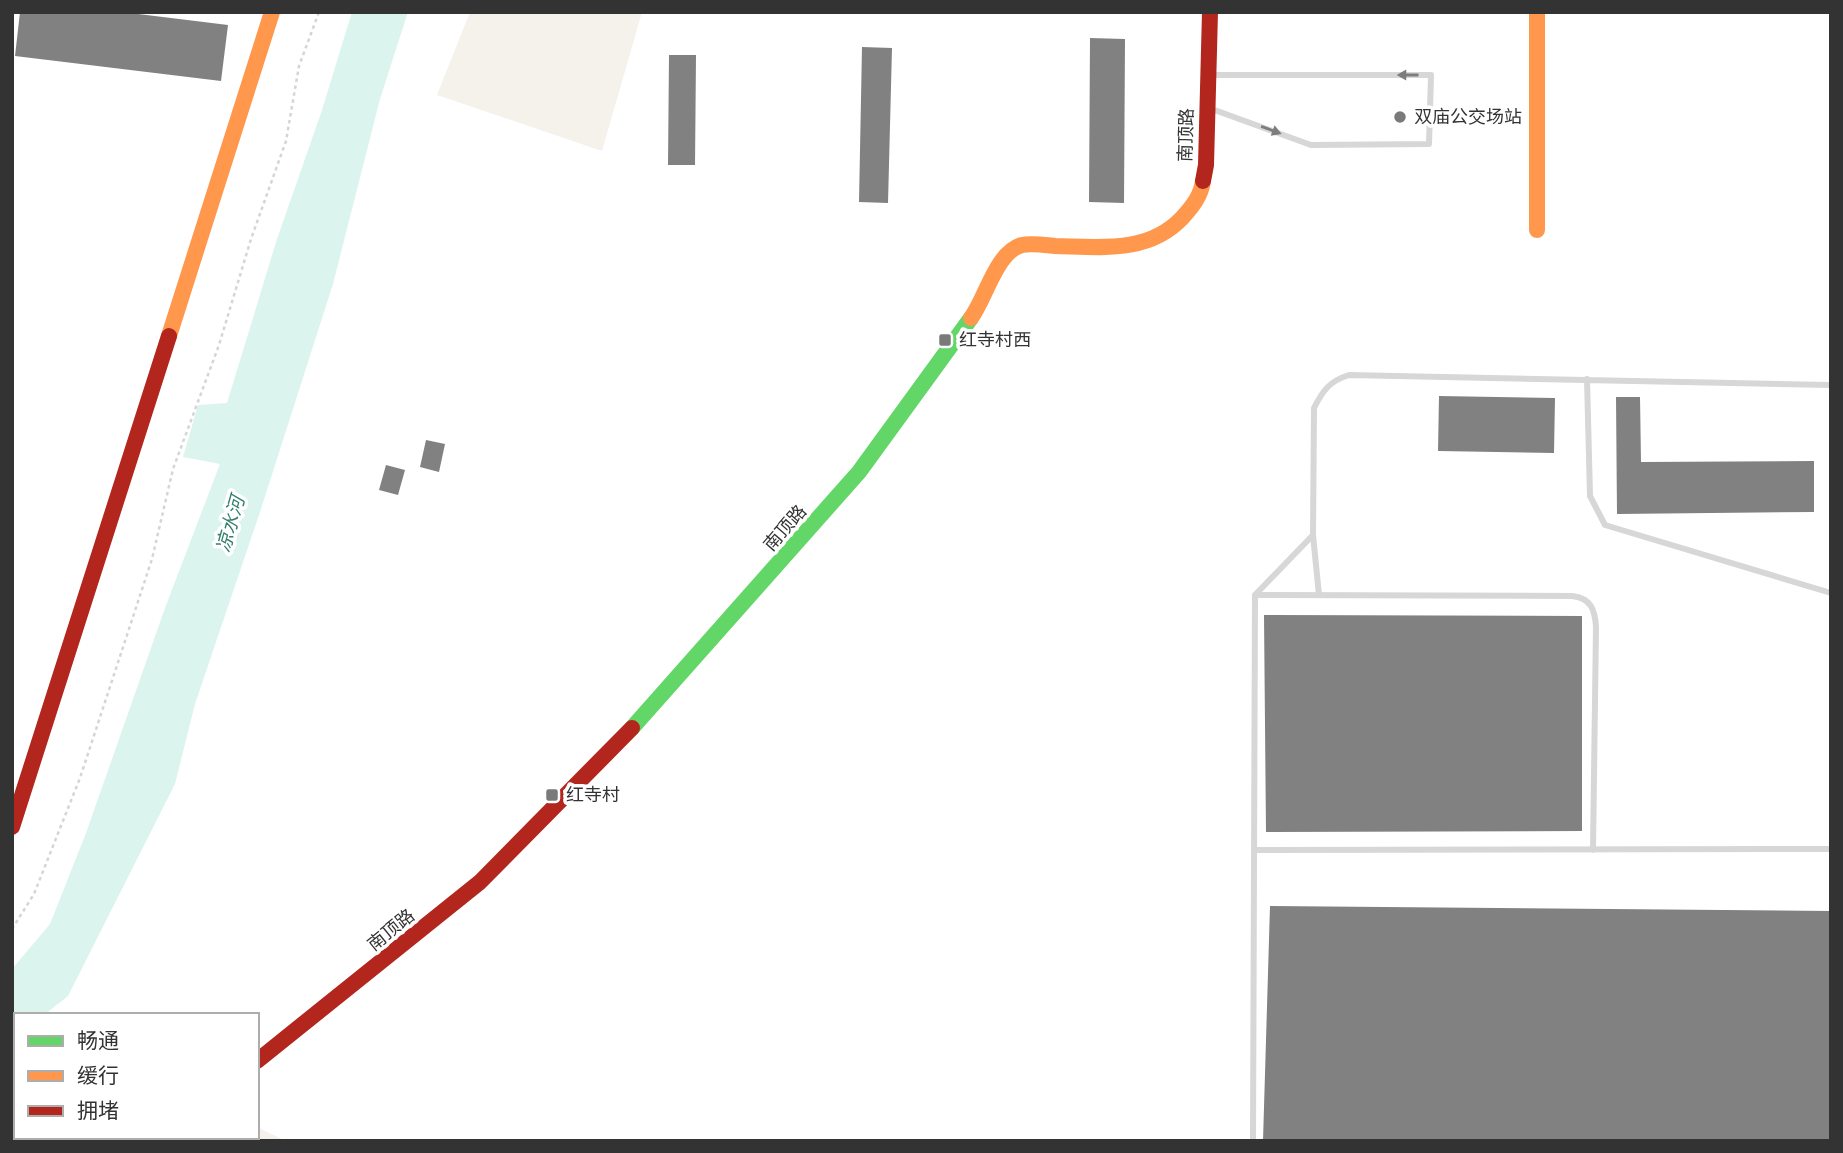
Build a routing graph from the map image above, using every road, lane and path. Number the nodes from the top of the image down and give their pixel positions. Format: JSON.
{"nodes":[{"id":1,"x":272,"y":12,"type":"edge"},
{"id":2,"x":319,"y":12,"type":"edge"},
{"id":3,"x":1210,"y":12,"type":"edge"},
{"id":4,"x":1537,"y":12,"type":"edge"},
{"id":5,"x":1208,"y":75,"type":"junction"},
{"id":6,"x":1207,"y":108,"type":"junction"},
{"id":7,"x":1537,"y":230,"type":"dead end"},
{"id":8,"x":1587,"y":379,"type":"junction"},
{"id":9,"x":1831,"y":386,"type":"edge"},
{"id":10,"x":1313,"y":536,"type":"junction"},
{"id":11,"x":1831,"y":593,"type":"edge"},
{"id":12,"x":1255,"y":595,"type":"junction"},
{"id":13,"x":1320,"y":595,"type":"junction"},
{"id":14,"x":12,"y":827,"type":"edge"},
{"id":15,"x":1831,"y":849,"type":"edge"},
{"id":16,"x":1254,"y":850,"type":"junction"},
{"id":17,"x":1593,"y":850,"type":"junction"},
{"id":18,"x":12,"y":929,"type":"edge"},
{"id":19,"x":259,"y":1059,"type":"edge"},
{"id":20,"x":1253,"y":1141,"type":"edge"}],
"edges":[{"from":1,"to":14,"type":"street"},
{"from":2,"to":18,"type":"path"},
{"from":3,"to":5,"type":"street","name":"南顶路"},
{"from":4,"to":7,"type":"street"},
{"from":5,"to":6,"type":"street","name":"南顶路"},
{"from":6,"to":5,"type":"lane","one_way":true},
{"from":6,"to":19,"type":"street","name":"南顶路"},
{"from":8,"to":9,"type":"lane"},
{"from":8,"to":10,"type":"lane"},
{"from":8,"to":11,"type":"lane"},
{"from":10,"to":12,"type":"lane"},
{"from":10,"to":13,"type":"lane"},
{"from":12,"to":13,"type":"lane"},
{"from":12,"to":16,"type":"lane"},
{"from":13,"to":17,"type":"lane"},
{"from":15,"to":17,"type":"lane"},
{"from":16,"to":17,"type":"lane"},
{"from":16,"to":20,"type":"lane"}]}
